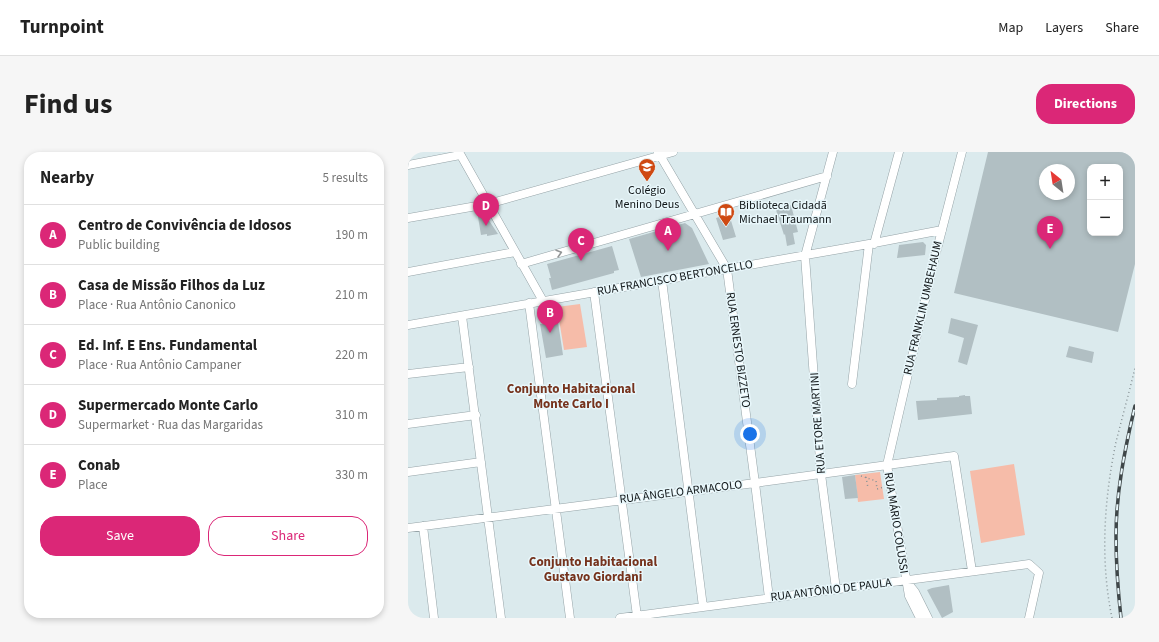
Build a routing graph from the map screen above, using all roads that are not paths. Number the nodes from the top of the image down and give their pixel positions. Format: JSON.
{"nodes":[{"id":1,"x":673,"y":152,"type":"edge"},
{"id":2,"x":833,"y":152,"type":"edge"},
{"id":3,"x":899,"y":152,"type":"edge"},
{"id":4,"x":962,"y":152,"type":"edge"},
{"id":5,"x":460,"y":153,"type":"edge"},
{"id":6,"x":659,"y":154,"type":"edge"},
{"id":7,"x":408,"y":165,"type":"edge"},
{"id":8,"x":827,"y":176,"type":"junction"},
{"id":9,"x":488,"y":204,"type":"junction"},
{"id":10,"x":695,"y":214,"type":"junction"},
{"id":11,"x":408,"y":218,"type":"edge"},
{"id":12,"x":942,"y":230,"type":"junction"},
{"id":13,"x":871,"y":244,"type":"junction"},
{"id":14,"x":515,"y":252,"type":"junction"},
{"id":15,"x":805,"y":256,"type":"junction"},
{"id":16,"x":521,"y":264,"type":"junction"},
{"id":17,"x":727,"y":269,"type":"junction"},
{"id":18,"x":408,"y":272,"type":"edge"},
{"id":19,"x":662,"y":280,"type":"junction"},
{"id":20,"x":594,"y":292,"type":"junction"},
{"id":21,"x":543,"y":301,"type":"junction"},
{"id":22,"x":529,"y":303,"type":"junction"},
{"id":23,"x":462,"y":316,"type":"junction"},
{"id":24,"x":408,"y":324,"type":"edge"},
{"id":25,"x":469,"y":367,"type":"junction"},
{"id":26,"x":408,"y":374,"type":"edge"},
{"id":27,"x":852,"y":384,"type":"dead end"},
{"id":28,"x":476,"y":415,"type":"junction"},
{"id":29,"x":408,"y":424,"type":"edge"},
{"id":30,"x":482,"y":462,"type":"junction"},
{"id":31,"x":887,"y":465,"type":"junction"},
{"id":32,"x":408,"y":472,"type":"edge"},
{"id":33,"x":821,"y":474,"type":"junction"},
{"id":34,"x":755,"y":483,"type":"junction"},
{"id":35,"x":688,"y":491,"type":"junction"},
{"id":36,"x":622,"y":500,"type":"junction"},
{"id":37,"x":556,"y":508,"type":"junction"},
{"id":38,"x":489,"y":517,"type":"junction"},
{"id":39,"x":423,"y":526,"type":"junction"},
{"id":40,"x":408,"y":528,"type":"edge"},
{"id":41,"x":972,"y":571,"type":"junction"},
{"id":42,"x":906,"y":581,"type":"junction"},
{"id":43,"x":836,"y":589,"type":"junction"},
{"id":44,"x":912,"y":594,"type":"junction"},
{"id":45,"x":769,"y":598,"type":"junction"},
{"id":46,"x":704,"y":607,"type":"junction"},
{"id":47,"x":636,"y":616,"type":"junction"},
{"id":48,"x":434,"y":618,"type":"edge"},
{"id":49,"x":502,"y":618,"type":"edge"},
{"id":50,"x":570,"y":618,"type":"edge"},
{"id":51,"x":620,"y":618,"type":"edge"},
{"id":52,"x":920,"y":618,"type":"edge"},
{"id":53,"x":928,"y":618,"type":"edge"},
{"id":54,"x":1029,"y":618,"type":"edge"}],
"edges":[{"from":1,"to":6,"type":"street"},
{"from":2,"to":8,"type":"street","name":"RUA ETORE MARTINI"},
{"from":3,"to":13,"type":"street"},
{"from":4,"to":12,"type":"street","name":"RUA FRANKLIN UMBEHAUM"},
{"from":5,"to":7,"type":"street"},
{"from":5,"to":9,"type":"street"},
{"from":6,"to":9,"type":"street"},
{"from":6,"to":10,"type":"street"},
{"from":8,"to":10,"type":"street"},
{"from":8,"to":15,"type":"street","name":"RUA ETORE MARTINI"},
{"from":9,"to":11,"type":"street"},
{"from":9,"to":14,"type":"street"},
{"from":16,"to":10,"type":"street","one_way":true},
{"from":10,"to":17,"type":"street"},
{"from":12,"to":13,"type":"street","name":"RUA FRANCISCO BERTONCELLO"},
{"from":12,"to":31,"type":"street","name":"RUA FRANKLIN UMBEHAUM"},
{"from":13,"to":15,"type":"street","name":"RUA FRANCISCO BERTONCELLO"},
{"from":13,"to":27,"type":"street"},
{"from":14,"to":16,"type":"street"},
{"from":14,"to":18,"type":"street"},
{"from":15,"to":17,"type":"street","name":"RUA FRANCISCO BERTONCELLO"},
{"from":15,"to":33,"type":"street","name":"RUA ETORE MARTINI"},
{"from":16,"to":21,"type":"street"},
{"from":17,"to":19,"type":"street","name":"RUA FRANCISCO BERTONCELLO"},
{"from":17,"to":34,"type":"street","name":"RUA ERNESTO BIZZETO"},
{"from":19,"to":20,"type":"street","name":"RUA FRANCISCO BERTONCELLO"},
{"from":19,"to":35,"type":"street"},
{"from":20,"to":21,"type":"street","name":"RUA FRANCISCO BERTONCELLO"},
{"from":20,"to":36,"type":"street"},
{"from":21,"to":22,"type":"street","name":"RUA FRANCISCO BERTONCELLO"},
{"from":22,"to":23,"type":"street","name":"RUA FRANCISCO BERTONCELLO"},
{"from":22,"to":37,"type":"street"},
{"from":23,"to":24,"type":"street","name":"RUA FRANCISCO BERTONCELLO"},
{"from":23,"to":25,"type":"street"},
{"from":25,"to":26,"type":"street"},
{"from":25,"to":28,"type":"street"},
{"from":28,"to":29,"type":"street"},
{"from":28,"to":30,"type":"street"},
{"from":30,"to":32,"type":"street"},
{"from":30,"to":38,"type":"street"},
{"from":31,"to":33,"type":"street","name":"RUA ÂNGELO ARMACOLO"},
{"from":31,"to":41,"type":"street","name":"RUA ÂNGELO ARMACOLO"},
{"from":31,"to":42,"type":"street","name":"RUA MÁRIO COLUSSI"},
{"from":33,"to":34,"type":"street","name":"RUA ÂNGELO ARMACOLO"},
{"from":33,"to":43,"type":"street","name":"RUA ETORE MARTINI"},
{"from":34,"to":35,"type":"street","name":"RUA ÂNGELO ARMACOLO"},
{"from":34,"to":45,"type":"street","name":"RUA ERNESTO BIZZETO"},
{"from":35,"to":36,"type":"street","name":"RUA ÂNGELO ARMACOLO"},
{"from":35,"to":46,"type":"street"},
{"from":36,"to":37,"type":"street","name":"RUA ÂNGELO ARMACOLO"},
{"from":36,"to":47,"type":"street"},
{"from":37,"to":38,"type":"street","name":"RUA ÂNGELO ARMACOLO"},
{"from":37,"to":50,"type":"street"},
{"from":38,"to":39,"type":"street","name":"RUA ÂNGELO ARMACOLO"},
{"from":38,"to":49,"type":"street"},
{"from":39,"to":40,"type":"street","name":"RUA ÂNGELO ARMACOLO"},
{"from":39,"to":48,"type":"street"},
{"from":41,"to":42,"type":"street","name":"RUA ANTÔNIO DE PAULA"},
{"from":41,"to":54,"type":"street","name":"RUA ANTÔNIO DE PAULA"},
{"from":42,"to":43,"type":"street","name":"RUA ANTÔNIO DE PAULA"},
{"from":42,"to":44,"type":"street","name":"RUA MÁRIO COLUSSI"},
{"from":43,"to":45,"type":"street","name":"RUA ANTÔNIO DE PAULA"},
{"from":44,"to":52,"type":"street"},
{"from":44,"to":53,"type":"street"},
{"from":45,"to":46,"type":"street","name":"RUA ANTÔNIO DE PAULA"},
{"from":46,"to":47,"type":"street","name":"RUA ANTÔNIO DE PAULA"},
{"from":47,"to":51,"type":"street","name":"RUA ANTÔNIO DE PAULA"}]}
